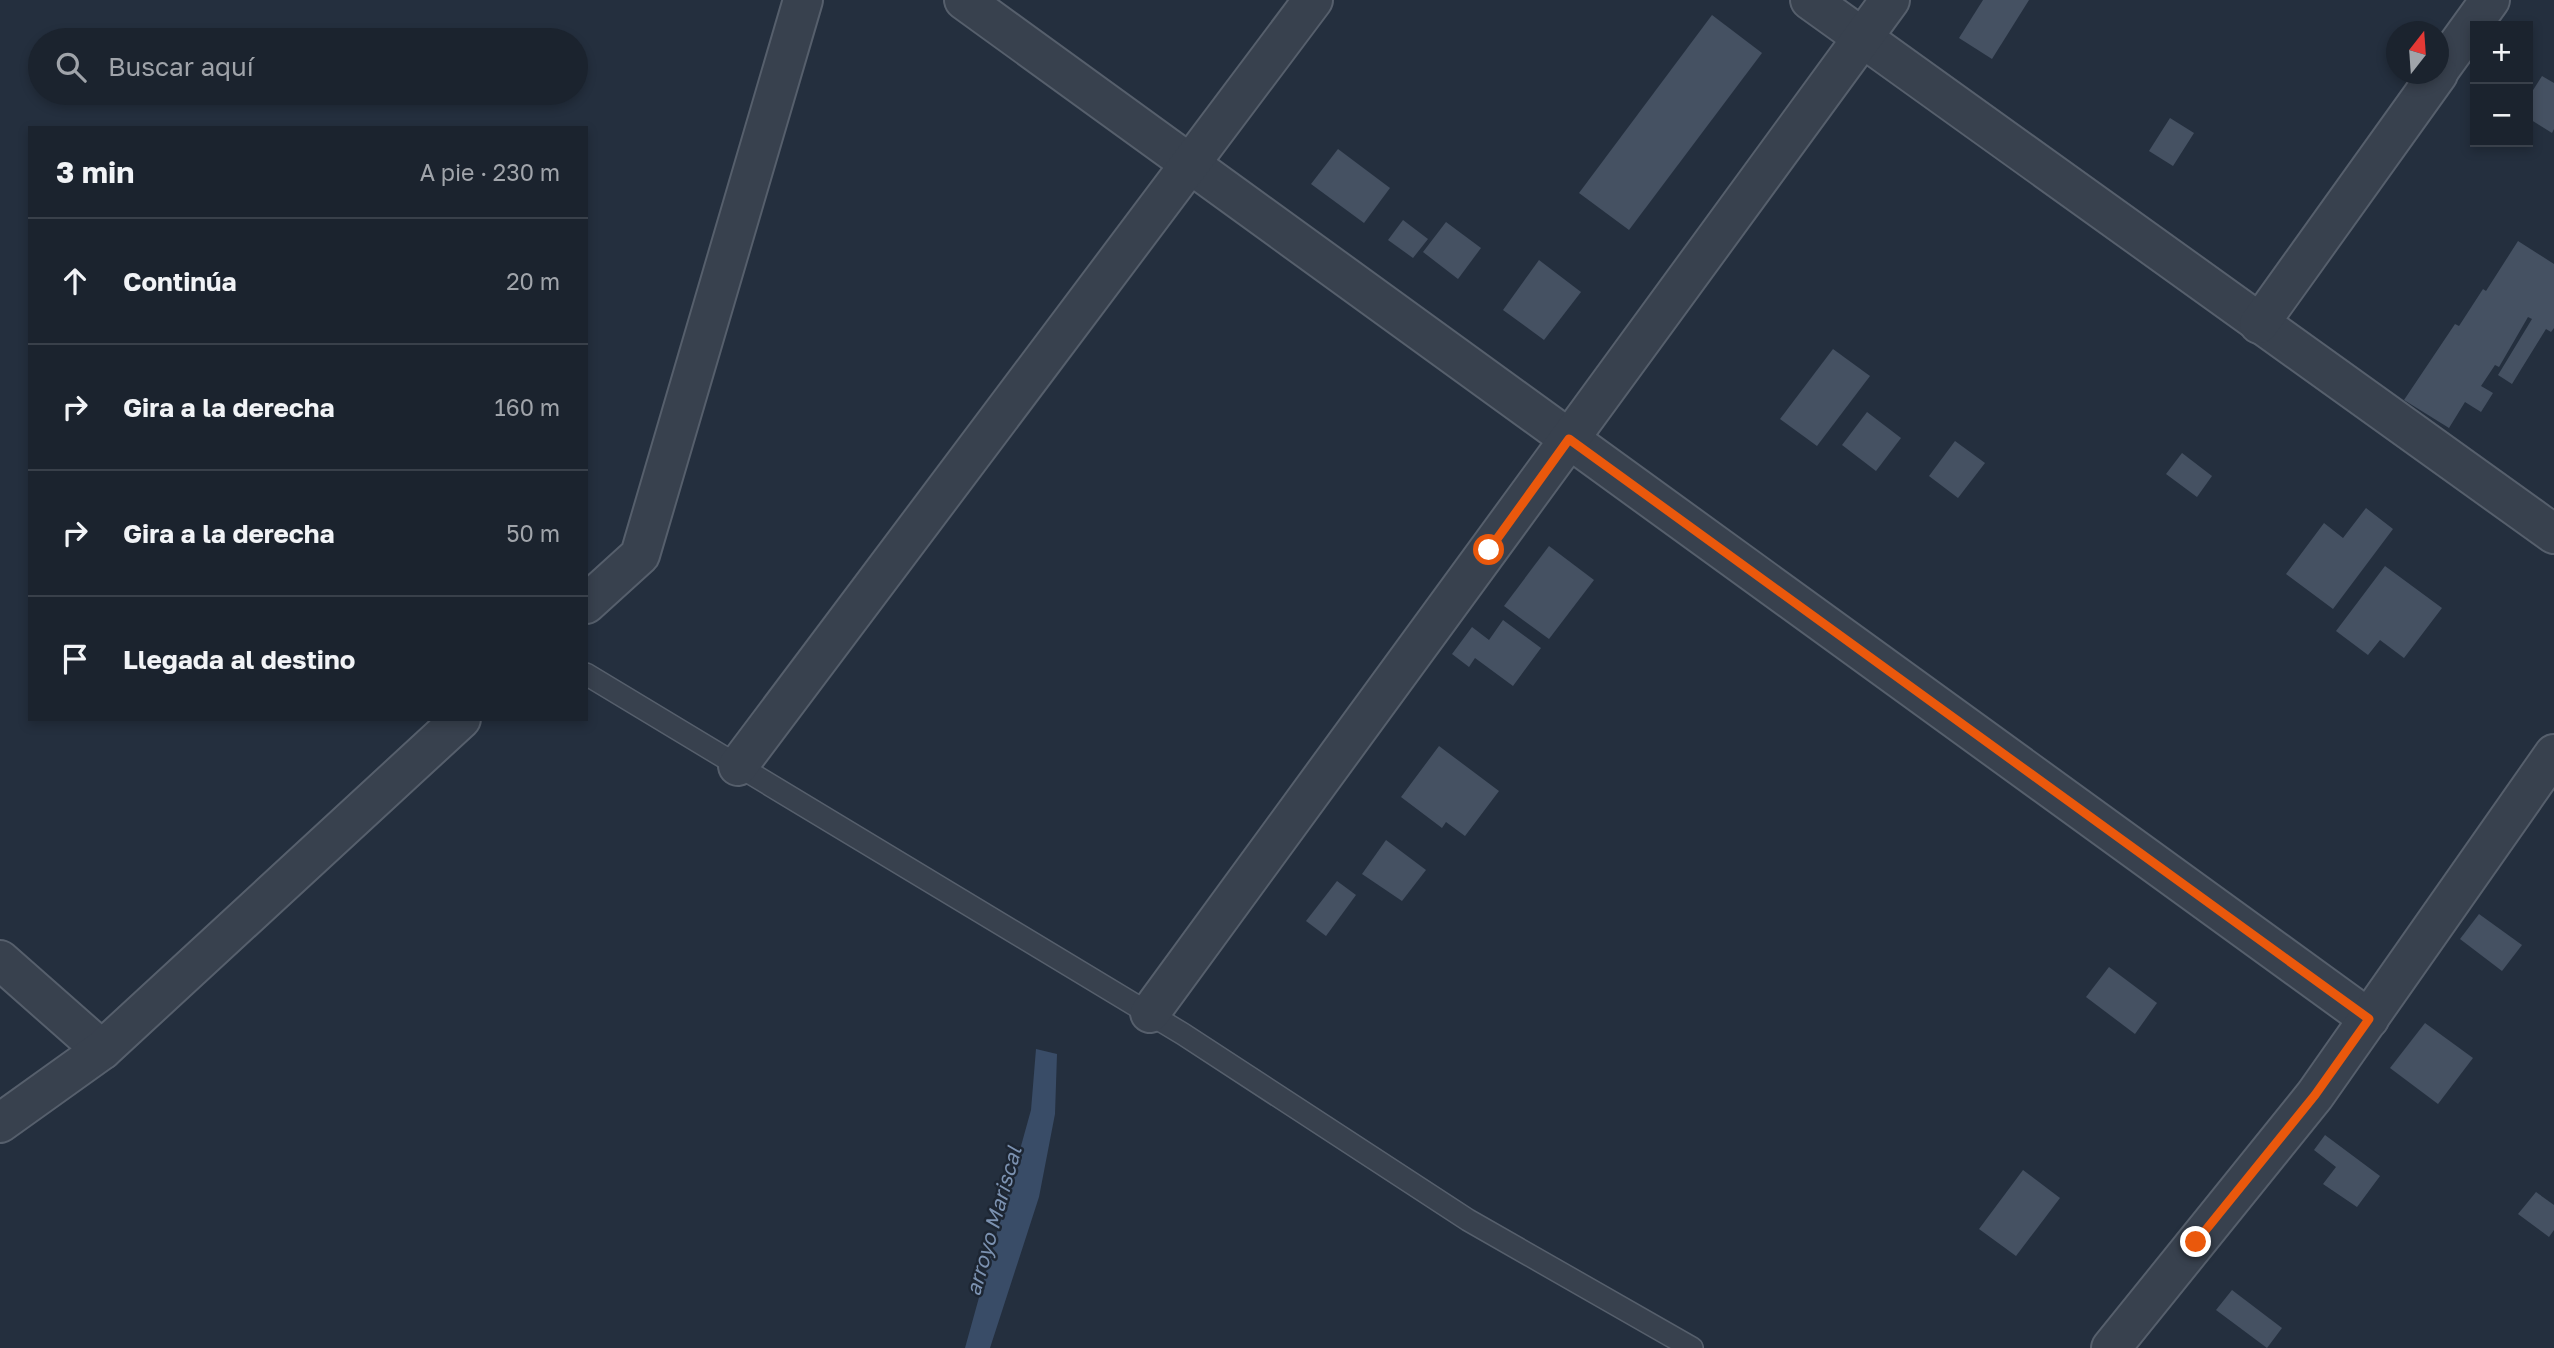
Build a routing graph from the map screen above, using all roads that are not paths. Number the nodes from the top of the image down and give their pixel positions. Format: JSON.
{"nodes":[{"id":1,"x":803,"y":0,"type":"edge"},
{"id":2,"x":964,"y":0,"type":"edge"},
{"id":3,"x":1313,"y":0,"type":"edge"},
{"id":4,"x":1810,"y":0,"type":"edge"},
{"id":5,"x":1890,"y":0,"type":"edge"},
{"id":6,"x":2490,"y":0,"type":"edge"},
{"id":7,"x":1862,"y":38,"type":"junction"},
{"id":8,"x":2449,"y":58,"type":"edge"},
{"id":9,"x":2430,"y":84,"type":"edge"},
{"id":10,"x":1190,"y":164,"type":"junction"},
{"id":11,"x":2259,"y":324,"type":"junction"},
{"id":12,"x":1569,"y":439,"type":"junction"},
{"id":13,"x":2554,"y":534,"type":"edge"},
{"id":14,"x":588,"y":602,"type":"edge"},
{"id":15,"x":588,"y":675,"type":"edge"},
{"id":16,"x":459,"y":721,"type":"edge"},
{"id":17,"x":2554,"y":754,"type":"edge"},
{"id":18,"x":738,"y":765,"type":"junction"},
{"id":19,"x":0,"y":960,"type":"edge"},
{"id":20,"x":1150,"y":1013,"type":"junction"},
{"id":21,"x":2369,"y":1019,"type":"junction"},
{"id":22,"x":102,"y":1050,"type":"junction"},
{"id":23,"x":0,"y":1123,"type":"edge"},
{"id":24,"x":1692,"y":1348,"type":"edge"},
{"id":25,"x":2111,"y":1348,"type":"edge"}],
"edges":[{"from":1,"to":14,"type":"street"},
{"from":2,"to":10,"type":"street"},
{"from":3,"to":10,"type":"street"},
{"from":4,"to":7,"type":"street"},
{"from":5,"to":7,"type":"street"},
{"from":6,"to":8,"type":"street"},
{"from":7,"to":11,"type":"street"},
{"from":7,"to":12,"type":"street"},
{"from":9,"to":11,"type":"street"},
{"from":10,"to":12,"type":"street"},
{"from":10,"to":18,"type":"street"},
{"from":11,"to":13,"type":"street"},
{"from":12,"to":20,"type":"street"},
{"from":12,"to":21,"type":"street"},
{"from":15,"to":18,"type":"lane"},
{"from":16,"to":22,"type":"street"},
{"from":17,"to":21,"type":"street"},
{"from":18,"to":20,"type":"lane"},
{"from":19,"to":22,"type":"street"},
{"from":20,"to":24,"type":"lane"},
{"from":21,"to":25,"type":"street"},
{"from":22,"to":23,"type":"street"}]}
